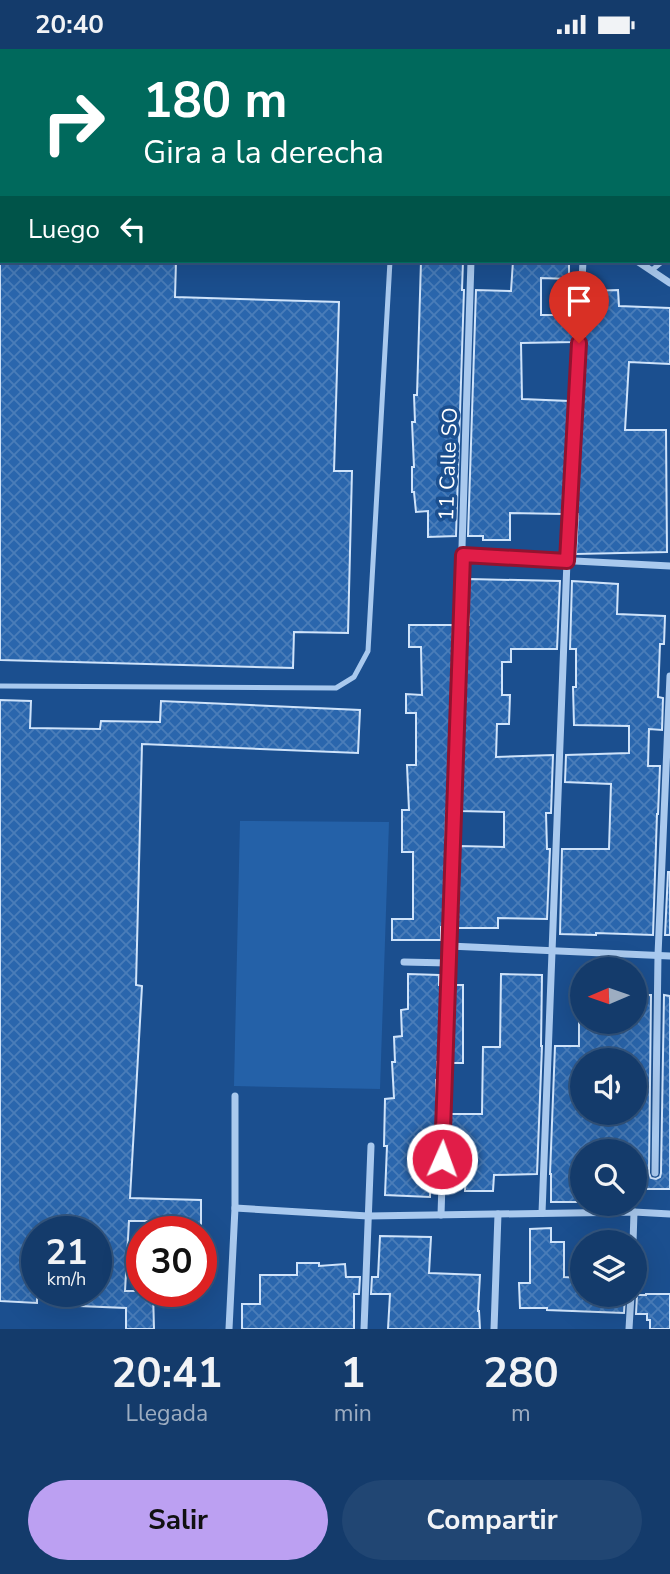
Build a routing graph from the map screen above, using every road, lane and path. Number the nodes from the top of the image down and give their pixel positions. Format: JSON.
{"nodes":[{"id":1,"x":390,"y":263,"type":"edge"},
{"id":2,"x":471,"y":263,"type":"edge"},
{"id":3,"x":583,"y":263,"type":"edge"},
{"id":4,"x":640,"y":263,"type":"edge"},
{"id":5,"x":661,"y":263,"type":"edge"},
{"id":6,"x":652,"y":270,"type":"junction"},
{"id":7,"x":670,"y":283,"type":"edge"},
{"id":8,"x":463,"y":555,"type":"junction"},
{"id":9,"x":567,"y":561,"type":"junction"},
{"id":10,"x":670,"y":566,"type":"edge"},
{"id":11,"x":670,"y":676,"type":"edge"},
{"id":12,"x":0,"y":686,"type":"edge"},
{"id":13,"x":449,"y":946,"type":"junction"},
{"id":14,"x":553,"y":951,"type":"junction"},
{"id":15,"x":658,"y":955,"type":"junction"},
{"id":16,"x":670,"y":956,"type":"edge"},
{"id":17,"x":404,"y":962,"type":"dead end"},
{"id":18,"x":448,"y":963,"type":"junction"},
{"id":19,"x":235,"y":1096,"type":"dead end"},
{"id":20,"x":371,"y":1146,"type":"dead end"},
{"id":21,"x":655,"y":1173,"type":"dead end"},
{"id":22,"x":235,"y":1208,"type":"junction"},
{"id":23,"x":542,"y":1213,"type":"junction"},
{"id":24,"x":570,"y":1213,"type":"edge"},
{"id":25,"x":647,"y":1213,"type":"edge"},
{"id":26,"x":498,"y":1214,"type":"junction"},
{"id":27,"x":670,"y":1214,"type":"edge"},
{"id":28,"x":440,"y":1215,"type":"junction"},
{"id":29,"x":368,"y":1216,"type":"junction"},
{"id":30,"x":630,"y":1307,"type":"edge"},
{"id":31,"x":229,"y":1329,"type":"edge"},
{"id":32,"x":363,"y":1329,"type":"edge"},
{"id":33,"x":494,"y":1329,"type":"edge"},
{"id":34,"x":629,"y":1329,"type":"edge"}],
"edges":[{"from":1,"to":12,"type":"lane"},
{"from":2,"to":8,"type":"street","name":"11 Calle SO"},
{"from":3,"to":9,"type":"street"},
{"from":4,"to":6,"type":"street"},
{"from":5,"to":6,"type":"lane"},
{"from":6,"to":7,"type":"street"},
{"from":8,"to":9,"type":"street"},
{"from":8,"to":13,"type":"street","name":"11 Calle SO"},
{"from":9,"to":10,"type":"street"},
{"from":9,"to":14,"type":"street"},
{"from":11,"to":15,"type":"street"},
{"from":13,"to":14,"type":"street"},
{"from":13,"to":18,"type":"street","name":"11 Calle SO"},
{"from":14,"to":15,"type":"street"},
{"from":14,"to":23,"type":"street"},
{"from":15,"to":16,"type":"street"},
{"from":15,"to":21,"type":"street"},
{"from":17,"to":18,"type":"street"},
{"from":18,"to":28,"type":"street","name":"11 Calle SO"},
{"from":19,"to":22,"type":"street"},
{"from":20,"to":29,"type":"street"},
{"from":22,"to":29,"type":"street"},
{"from":22,"to":31,"type":"street"},
{"from":23,"to":24,"type":"street"},
{"from":23,"to":26,"type":"street"},
{"from":25,"to":27,"type":"street"},
{"from":26,"to":28,"type":"street"},
{"from":26,"to":33,"type":"street"},
{"from":28,"to":29,"type":"street"},
{"from":29,"to":32,"type":"street"},
{"from":30,"to":34,"type":"street"}]}
